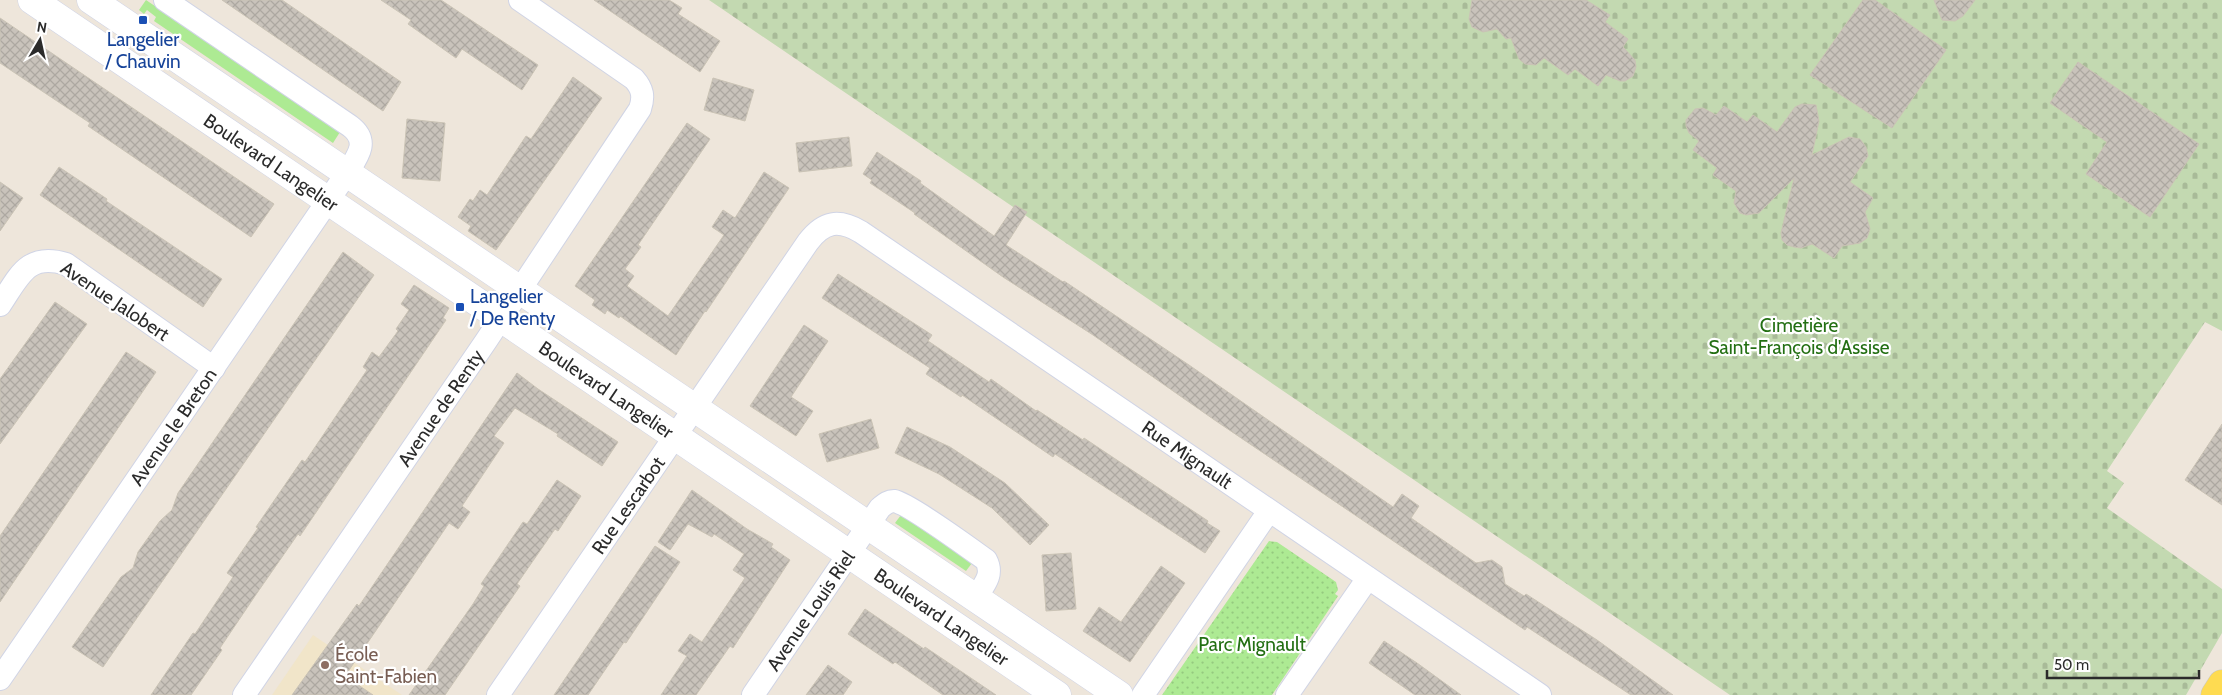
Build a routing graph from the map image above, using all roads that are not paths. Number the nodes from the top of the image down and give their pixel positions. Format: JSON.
{"nodes":[{"id":1,"x":32,"y":0,"type":"edge"},
{"id":2,"x":165,"y":0,"type":"edge"},
{"id":3,"x":520,"y":0,"type":"edge"},
{"id":4,"x":101,"y":3,"type":"edge"},
{"id":5,"x":347,"y":173,"type":"junction"},
{"id":6,"x":328,"y":200,"type":"junction"},
{"id":7,"x":832,"y":224,"type":"joint"},
{"id":8,"x":520,"y":290,"type":"junction"},
{"id":9,"x":0,"y":305,"type":"edge"},
{"id":10,"x":501,"y":318,"type":"junction"},
{"id":11,"x":214,"y":368,"type":"junction"},
{"id":12,"x":694,"y":408,"type":"junction"},
{"id":13,"x":675,"y":436,"type":"junction"},
{"id":14,"x":1269,"y":511,"type":"junction"},
{"id":15,"x":868,"y":525,"type":"junction"},
{"id":16,"x":850,"y":554,"type":"junction"},
{"id":17,"x":1368,"y":578,"type":"junction"},
{"id":18,"x":976,"y":597,"type":"junction"},
{"id":19,"x":0,"y":679,"type":"edge"},
{"id":20,"x":2222,"y":684,"type":"edge"},
{"id":21,"x":244,"y":695,"type":"edge"},
{"id":22,"x":498,"y":695,"type":"edge"},
{"id":23,"x":752,"y":695,"type":"edge"},
{"id":24,"x":1057,"y":695,"type":"edge"},
{"id":25,"x":1119,"y":695,"type":"edge"},
{"id":26,"x":1143,"y":695,"type":"edge"},
{"id":27,"x":1287,"y":695,"type":"edge"},
{"id":28,"x":1540,"y":695,"type":"edge"},
{"id":29,"x":2215,"y":695,"type":"edge"}],
"edges":[{"from":1,"to":6,"type":"main road","name":"Boulevard Langelier"},
{"from":2,"to":5,"type":"street","name":"Boulevard Langelier"},
{"from":3,"to":8,"type":"street","name":"Avenue de Renty"},
{"from":4,"to":5,"type":"main road","name":"Boulevard Langelier"},
{"from":5,"to":6,"type":"street","name":"Avenue le Breton"},
{"from":5,"to":8,"type":"main road","name":"Boulevard Langelier"},
{"from":6,"to":10,"type":"main road","name":"Boulevard Langelier"},
{"from":6,"to":11,"type":"street","name":"Avenue le Breton"},
{"from":7,"to":12,"type":"street","name":"Rue Lescarbot"},
{"from":7,"to":14,"type":"street","name":"Rue Mignault"},
{"from":8,"to":10,"type":"street","name":"Avenue de Renty"},
{"from":8,"to":12,"type":"main road","name":"Boulevard Langelier"},
{"from":9,"to":11,"type":"street","name":"Avenue Jalobert"},
{"from":10,"to":13,"type":"main road","name":"Boulevard Langelier"},
{"from":10,"to":21,"type":"street","name":"Avenue de Renty"},
{"from":11,"to":19,"type":"street","name":"Avenue le Breton"},
{"from":12,"to":13,"type":"street","name":"Rue Lescarbot"},
{"from":12,"to":15,"type":"main road","name":"Boulevard Langelier"},
{"from":13,"to":16,"type":"main road","name":"Boulevard Langelier"},
{"from":13,"to":22,"type":"street","name":"Rue Lescarbot"},
{"from":14,"to":17,"type":"street","name":"Rue Mignault"},
{"from":14,"to":26,"type":"street"},
{"from":15,"to":16,"type":"street","name":"Avenue Louis Riel"},
{"from":15,"to":18,"type":"main road","name":"Boulevard Langelier"},
{"from":15,"to":18,"type":"street","name":"Avenue Louis Riel"},
{"from":16,"to":23,"type":"street","name":"Avenue Louis Riel"},
{"from":16,"to":24,"type":"main road","name":"Boulevard Langelier"},
{"from":17,"to":27,"type":"street"},
{"from":17,"to":28,"type":"street","name":"Rue Mignault"},
{"from":18,"to":25,"type":"main road","name":"Boulevard Langelier"},
{"from":20,"to":29,"type":"main road"}]}
